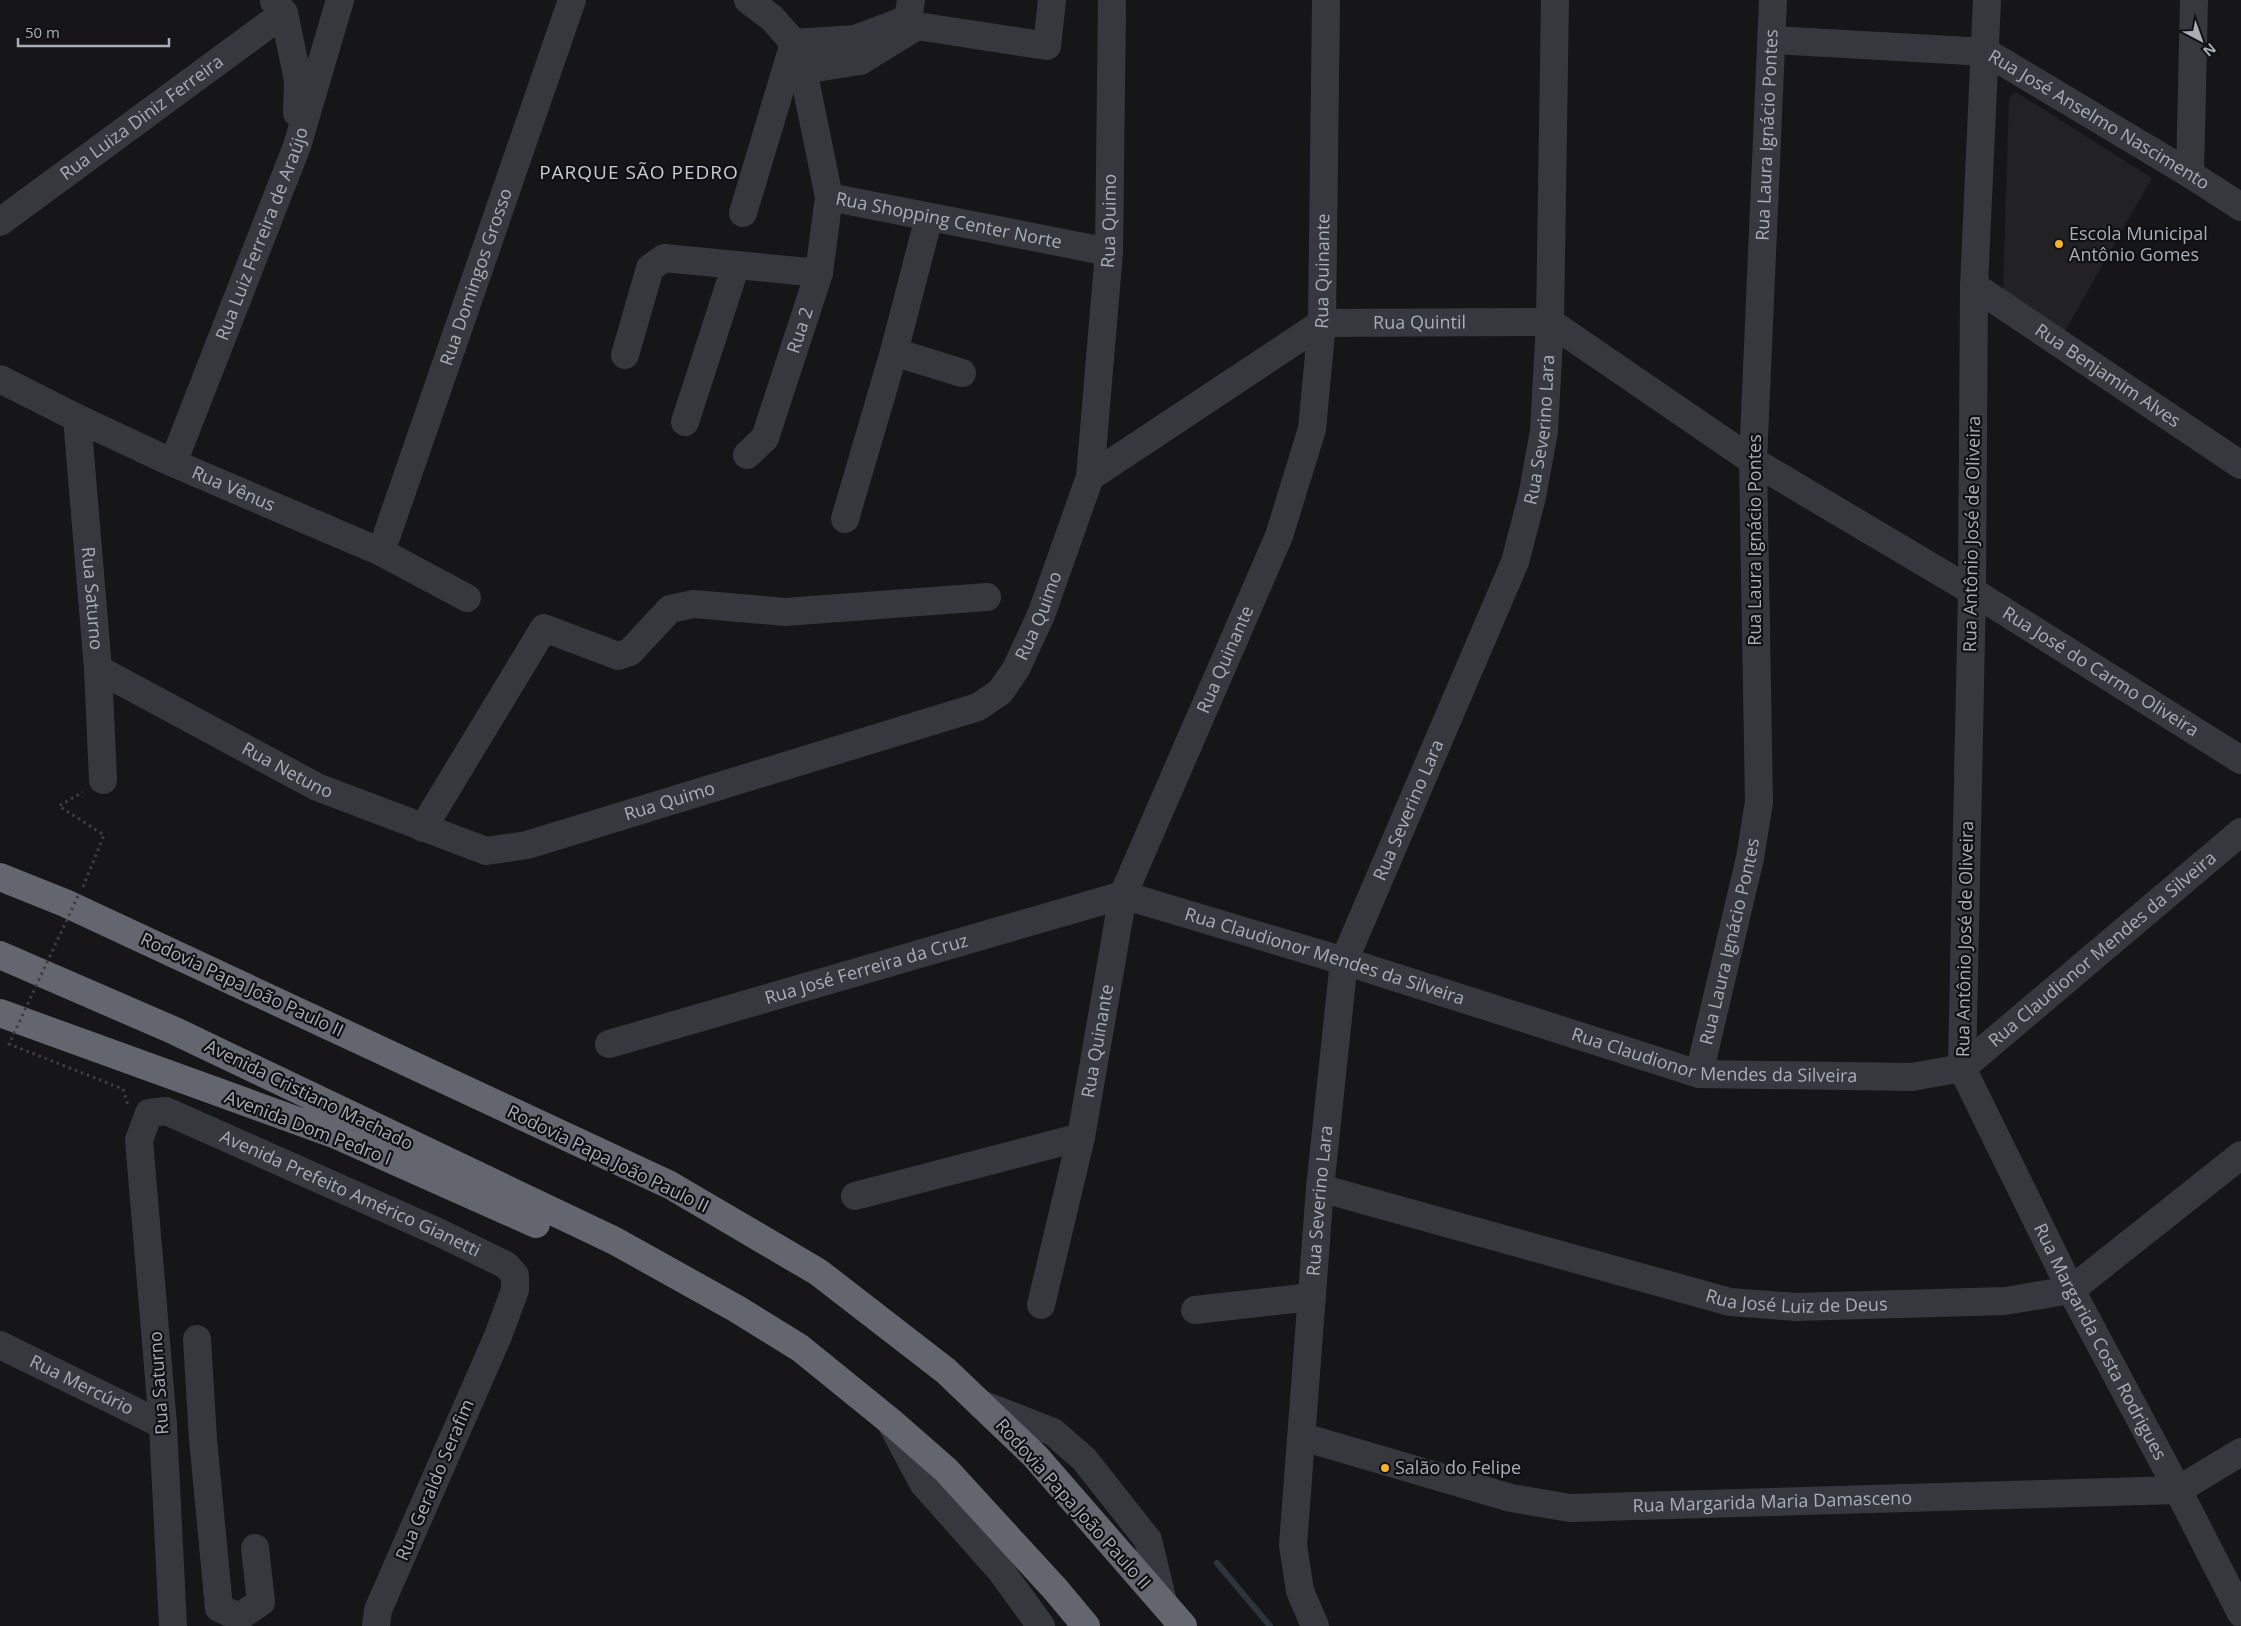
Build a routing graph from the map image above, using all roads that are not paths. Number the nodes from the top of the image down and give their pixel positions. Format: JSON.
{"nodes":[{"id":1,"x":340,"y":0,"type":"edge"},
{"id":2,"x":572,"y":0,"type":"edge"},
{"id":3,"x":748,"y":0,"type":"edge"},
{"id":4,"x":911,"y":0,"type":"edge"},
{"id":5,"x":1052,"y":0,"type":"edge"},
{"id":6,"x":1112,"y":0,"type":"edge"},
{"id":7,"x":1326,"y":0,"type":"edge"},
{"id":8,"x":1556,"y":0,"type":"edge"},
{"id":9,"x":1774,"y":0,"type":"edge"},
{"id":10,"x":1987,"y":0,"type":"edge"},
{"id":11,"x":2194,"y":0,"type":"edge"},
{"id":12,"x":278,"y":7,"type":"edge"},
{"id":13,"x":1773,"y":40,"type":"junction"},
{"id":14,"x":794,"y":43,"type":"junction"},
{"id":15,"x":858,"y":50,"type":"junction"},
{"id":16,"x":1986,"y":52,"type":"junction"},
{"id":17,"x":803,"y":70,"type":"junction"},
{"id":18,"x":297,"y":146,"type":"junction"},
{"id":19,"x":2190,"y":174,"type":"junction"},
{"id":20,"x":829,"y":198,"type":"junction"},
{"id":21,"x":2241,"y":207,"type":"edge"},
{"id":22,"x":743,"y":213,"type":"dead end"},
{"id":23,"x":929,"y":217,"type":"junction"},
{"id":24,"x":0,"y":222,"type":"edge"},
{"id":25,"x":1109,"y":252,"type":"junction"},
{"id":26,"x":736,"y":265,"type":"junction"},
{"id":27,"x":819,"y":274,"type":"junction"},
{"id":28,"x":1974,"y":286,"type":"junction"},
{"id":29,"x":1550,"y":322,"type":"junction"},
{"id":30,"x":1322,"y":323,"type":"junction"},
{"id":31,"x":894,"y":352,"type":"junction"},
{"id":32,"x":625,"y":355,"type":"dead end"},
{"id":33,"x":962,"y":373,"type":"dead end"},
{"id":34,"x":0,"y":379,"type":"edge"},
{"id":35,"x":77,"y":418,"type":"junction"},
{"id":36,"x":685,"y":422,"type":"dead end"},
{"id":37,"x":747,"y":455,"type":"dead end"},
{"id":38,"x":1753,"y":461,"type":"junction"},
{"id":39,"x":173,"y":463,"type":"junction"},
{"id":40,"x":2241,"y":465,"type":"edge"},
{"id":41,"x":1090,"y":477,"type":"junction"},
{"id":42,"x":846,"y":519,"type":"dead end"},
{"id":43,"x":381,"y":552,"type":"junction"},
{"id":44,"x":1972,"y":591,"type":"junction"},
{"id":45,"x":987,"y":597,"type":"dead end"},
{"id":46,"x":467,"y":598,"type":"dead end"},
{"id":47,"x":98,"y":669,"type":"junction"},
{"id":48,"x":2241,"y":760,"type":"edge"},
{"id":49,"x":103,"y":780,"type":"road end"},
{"id":50,"x":423,"y":828,"type":"junction"},
{"id":51,"x":2241,"y":832,"type":"edge"},
{"id":52,"x":486,"y":852,"type":"joint"},
{"id":53,"x":0,"y":864,"type":"edge"},
{"id":54,"x":0,"y":876,"type":"edge"},
{"id":55,"x":1122,"y":895,"type":"junction"},
{"id":56,"x":75,"y":896,"type":"junction"},
{"id":57,"x":0,"y":955,"type":"edge"},
{"id":58,"x":1344,"y":961,"type":"junction"},
{"id":59,"x":0,"y":1014,"type":"edge"},
{"id":60,"x":609,"y":1044,"type":"dead end"},
{"id":61,"x":1962,"y":1068,"type":"junction"},
{"id":62,"x":1698,"y":1074,"type":"junction"},
{"id":63,"x":1081,"y":1138,"type":"junction"},
{"id":64,"x":139,"y":1140,"type":"joint"},
{"id":65,"x":2241,"y":1155,"type":"edge"},
{"id":66,"x":1320,"y":1188,"type":"junction"},
{"id":67,"x":855,"y":1196,"type":"dead end"},
{"id":68,"x":616,"y":1241,"type":"junction"},
{"id":69,"x":2071,"y":1290,"type":"junction"},
{"id":70,"x":1312,"y":1297,"type":"junction"},
{"id":71,"x":1041,"y":1305,"type":"dead end"},
{"id":72,"x":1195,"y":1310,"type":"dead end"},
{"id":73,"x":498,"y":1336,"type":"joint"},
{"id":74,"x":197,"y":1339,"type":"dead end"},
{"id":75,"x":0,"y":1345,"type":"edge"},
{"id":76,"x":890,"y":1421,"type":"junction"},
{"id":77,"x":163,"y":1436,"type":"junction"},
{"id":78,"x":1303,"y":1437,"type":"junction"},
{"id":79,"x":203,"y":1439,"type":"junction"},
{"id":80,"x":2241,"y":1452,"type":"edge"},
{"id":81,"x":2178,"y":1490,"type":"junction"},
{"id":82,"x":255,"y":1548,"type":"dead end"},
{"id":83,"x":2241,"y":1614,"type":"edge"},
{"id":84,"x":173,"y":1626,"type":"edge"},
{"id":85,"x":376,"y":1626,"type":"edge"},
{"id":86,"x":1041,"y":1626,"type":"edge"},
{"id":87,"x":1086,"y":1626,"type":"edge"},
{"id":88,"x":1183,"y":1626,"type":"edge"},
{"id":89,"x":1315,"y":1626,"type":"edge"}],
"edges":[{"from":1,"to":18,"type":"street","name":"Rua Luiz Ferreira de Araújo"},
{"from":2,"to":43,"type":"street","name":"Rua Domingos Grosso"},
{"from":3,"to":14,"type":"street","name":"Rua Shopping Center Norte"},
{"from":4,"to":15,"type":"street"},
{"from":5,"to":15,"type":"street"},
{"from":6,"to":25,"type":"street","name":"Rua Quimo"},
{"from":7,"to":30,"type":"street","name":"Rua Quinante"},
{"from":8,"to":29,"type":"street","name":"Rua Severino Lara"},
{"from":9,"to":13,"type":"street","name":"Rua Laura Ignácio Pontes"},
{"from":10,"to":16,"type":"street","name":"Rua Antônio José de Oliveira"},
{"from":11,"to":19,"type":"street"},
{"from":12,"to":18,"type":"street"},
{"from":12,"to":24,"type":"street","name":"Rua Luiza Diniz Ferreira"},
{"from":13,"to":16,"type":"street","name":"Rua José Anselmo Nascimento"},
{"from":13,"to":38,"type":"street","name":"Rua Laura Ignácio Pontes"},
{"from":14,"to":15,"type":"street"},
{"from":14,"to":17,"type":"street","name":"Rua Shopping Center Norte"},
{"from":14,"to":22,"type":"street"},
{"from":15,"to":17,"type":"street"},
{"from":16,"to":19,"type":"street","name":"Rua José Anselmo Nascimento"},
{"from":16,"to":28,"type":"street","name":"Rua Antônio José de Oliveira"},
{"from":17,"to":20,"type":"street","name":"Rua Shopping Center Norte"},
{"from":18,"to":39,"type":"street","name":"Rua Luiz Ferreira de Araújo"},
{"from":19,"to":21,"type":"street","name":"Rua José Anselmo Nascimento"},
{"from":20,"to":23,"type":"street","name":"Rua Shopping Center Norte"},
{"from":20,"to":27,"type":"street","name":"Rua 2"},
{"from":23,"to":25,"type":"street","name":"Rua Shopping Center Norte"},
{"from":23,"to":31,"type":"street"},
{"from":25,"to":41,"type":"street","name":"Rua Quimo"},
{"from":26,"to":27,"type":"street"},
{"from":26,"to":32,"type":"street"},
{"from":26,"to":36,"type":"street"},
{"from":27,"to":37,"type":"street","name":"Rua 2"},
{"from":28,"to":40,"type":"street","name":"Rua Benjamim Alves"},
{"from":28,"to":44,"type":"street","name":"Rua Antônio José de Oliveira"},
{"from":29,"to":30,"type":"street","name":"Rua Quintil"},
{"from":29,"to":38,"type":"street"},
{"from":29,"to":58,"type":"street","name":"Rua Severino Lara"},
{"from":30,"to":41,"type":"street"},
{"from":30,"to":55,"type":"street","name":"Rua Quinante"},
{"from":31,"to":33,"type":"street"},
{"from":31,"to":42,"type":"street"},
{"from":34,"to":35,"type":"street","name":"Rua Vênus"},
{"from":35,"to":39,"type":"street","name":"Rua Vênus"},
{"from":35,"to":47,"type":"street","name":"Rua Saturno"},
{"from":38,"to":44,"type":"street","name":"Rua José do Carmo Oliveira"},
{"from":38,"to":62,"type":"street","name":"Rua Laura Ignácio Pontes"},
{"from":39,"to":43,"type":"street","name":"Rua Vênus"},
{"from":41,"to":52,"type":"street","name":"Rua Quimo"},
{"from":43,"to":46,"type":"street","name":"Rua Vênus"},
{"from":44,"to":48,"type":"street","name":"Rua José do Carmo Oliveira"},
{"from":44,"to":61,"type":"street","name":"Rua Antônio José de Oliveira"},
{"from":45,"to":50,"type":"street"},
{"from":47,"to":49,"type":"street","name":"Rua Saturno"},
{"from":47,"to":50,"type":"street","name":"Rua Netuno"},
{"from":50,"to":52,"type":"street","name":"Rua Netuno"},
{"from":51,"to":61,"type":"street","name":"Rua Claudionor Mendes da Silveira"},
{"from":53,"to":56,"type":"highway"},
{"from":54,"to":56,"type":"highway"},
{"from":55,"to":58,"type":"street","name":"Rua Claudionor Mendes da Silveira"},
{"from":55,"to":60,"type":"street","name":"Rua José Ferreira da Cruz"},
{"from":55,"to":63,"type":"street","name":"Rua Quinante"},
{"from":56,"to":88,"type":"highway","name":"Rodovia Papa João Paulo II"},
{"from":57,"to":68,"type":"highway","name":"Avenida Cristiano Machado"},
{"from":58,"to":62,"type":"street","name":"Rua Claudionor Mendes da Silveira"},
{"from":58,"to":66,"type":"street","name":"Rua Severino Lara"},
{"from":59,"to":68,"type":"highway","name":"Avenida Dom Pedro I"},
{"from":61,"to":62,"type":"street","name":"Rua Claudionor Mendes da Silveira"},
{"from":61,"to":69,"type":"street","name":"Rua Margarida Costa Rodrigues"},
{"from":63,"to":67,"type":"street"},
{"from":63,"to":71,"type":"street","name":"Rua Quinante"},
{"from":64,"to":73,"type":"street","name":"Avenida Prefeito Américo Gianetti"},
{"from":64,"to":77,"type":"street","name":"Rua Saturno"},
{"from":65,"to":69,"type":"street","name":"Rua José Luiz de Deus"},
{"from":66,"to":69,"type":"street","name":"Rua José Luiz de Deus"},
{"from":66,"to":70,"type":"street","name":"Rua Severino Lara"},
{"from":68,"to":76,"type":"highway"},
{"from":69,"to":81,"type":"street","name":"Rua Margarida Costa Rodrigues"},
{"from":70,"to":72,"type":"street"},
{"from":70,"to":78,"type":"street","name":"Rua Severino Lara"},
{"from":73,"to":85,"type":"street","name":"Rua Geraldo Serafim"},
{"from":74,"to":79,"type":"street"},
{"from":75,"to":77,"type":"street","name":"Rua Mercúrio"},
{"from":76,"to":86,"type":"street"},
{"from":76,"to":87,"type":"highway"},
{"from":77,"to":79,"type":"street"},
{"from":77,"to":84,"type":"street","name":"Rua Saturno"},
{"from":78,"to":81,"type":"street","name":"Rua Margarida Maria Damasceno"},
{"from":78,"to":89,"type":"street","name":"Rua Severino Lara"},
{"from":79,"to":82,"type":"street"},
{"from":80,"to":81,"type":"street","name":"Rua Margarida Maria Damasceno"},
{"from":81,"to":83,"type":"street","name":"Rua Margarida Costa Rodrigues"}]}
